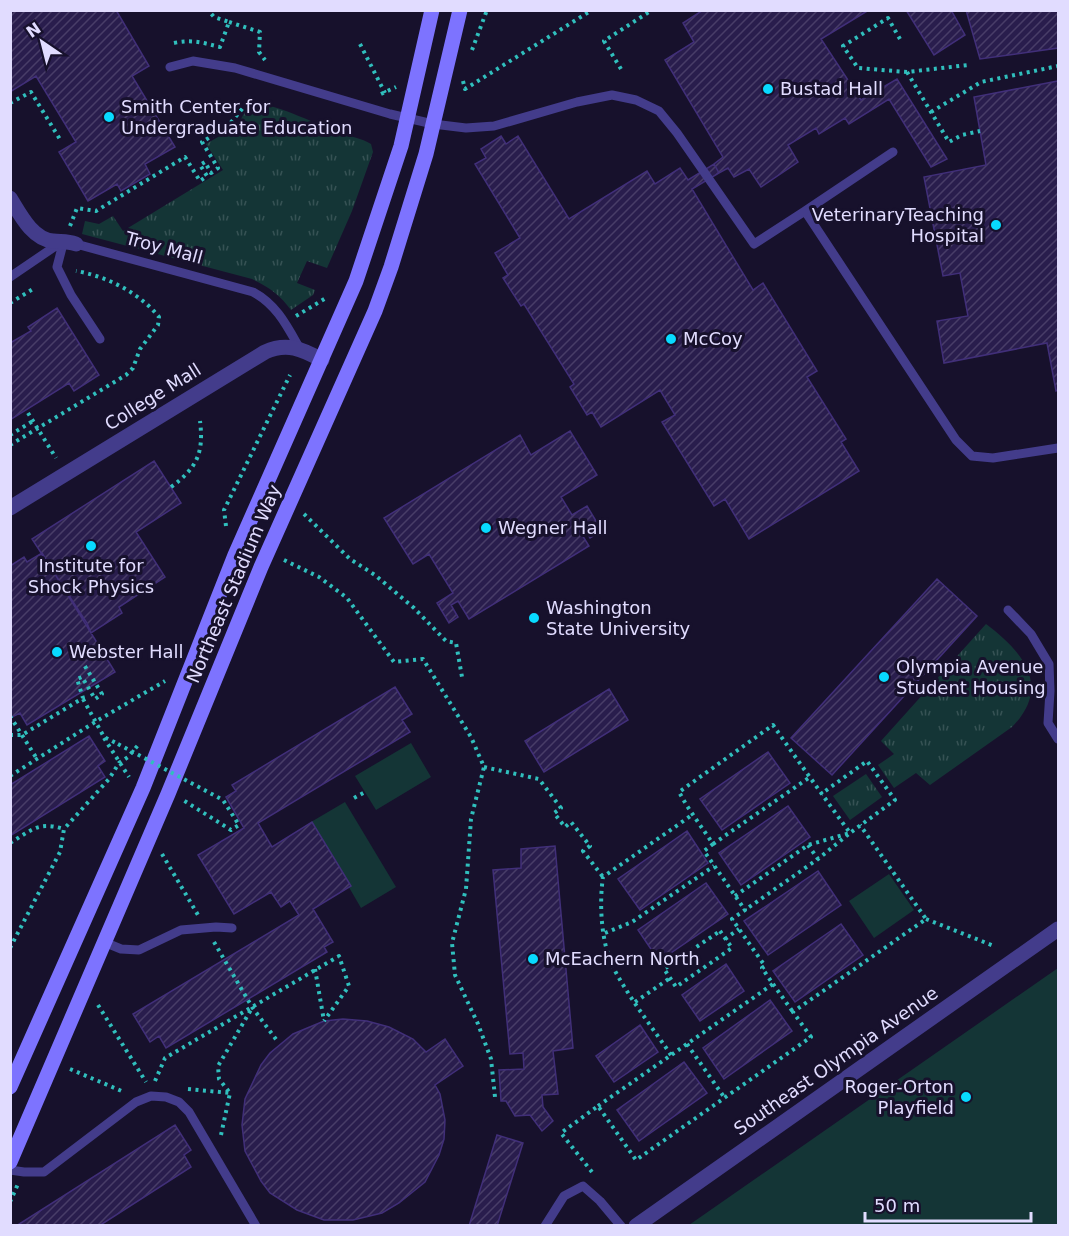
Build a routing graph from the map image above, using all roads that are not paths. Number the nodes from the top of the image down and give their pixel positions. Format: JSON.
{"nodes":[{"id":1,"x":432,"y":10,"type":"edge"},
{"id":2,"x":460,"y":10,"type":"edge"},
{"id":3,"x":170,"y":67,"type":"dead end"},
{"id":4,"x":407,"y":117,"type":"junction"},
{"id":5,"x":433,"y":124,"type":"junction"},
{"id":6,"x":893,"y":152,"type":"dead end"},
{"id":7,"x":10,"y":198,"type":"edge"},
{"id":8,"x":805,"y":211,"type":"junction"},
{"id":9,"x":70,"y":242,"type":"junction"},
{"id":10,"x":10,"y":277,"type":"edge"},
{"id":11,"x":100,"y":339,"type":"dead end"},
{"id":12,"x":300,"y":349,"type":"junction"},
{"id":13,"x":322,"y":360,"type":"junction"},
{"id":14,"x":1059,"y":448,"type":"edge"},
{"id":15,"x":10,"y":508,"type":"edge"},
{"id":16,"x":1008,"y":610,"type":"dead end"},
{"id":17,"x":1059,"y":739,"type":"edge"},
{"id":18,"x":232,"y":928,"type":"dead end"},
{"id":19,"x":1059,"y":929,"type":"edge"},
{"id":20,"x":104,"y":942,"type":"junction"},
{"id":21,"x":10,"y":1087,"type":"edge"},
{"id":22,"x":10,"y":1162,"type":"edge"},
{"id":23,"x":10,"y":1170,"type":"edge"},
{"id":24,"x":256,"y":1226,"type":"edge"},
{"id":25,"x":544,"y":1226,"type":"edge"},
{"id":26,"x":621,"y":1226,"type":"edge"},
{"id":27,"x":636,"y":1226,"type":"edge"}],
"edges":[{"from":1,"to":4,"type":"main road","name":"Northeast Stadium Way"},
{"from":2,"to":5,"type":"main road","name":"Northeast Stadium Way"},
{"from":3,"to":4,"type":"lane"},
{"from":4,"to":5,"type":"lane"},
{"from":4,"to":13,"type":"main road","name":"Northeast Stadium Way"},
{"from":5,"to":8,"type":"lane"},
{"from":5,"to":20,"type":"main road","name":"Northeast Stadium Way"},
{"from":6,"to":8,"type":"lane"},
{"from":7,"to":9,"type":"street","name":"Troy Mall"},
{"from":8,"to":14,"type":"lane"},
{"from":9,"to":10,"type":"lane"},
{"from":9,"to":11,"type":"lane"},
{"from":9,"to":12,"type":"lane","name":"Troy Mall"},
{"from":12,"to":13,"type":"street","name":"College Mall"},
{"from":12,"to":15,"type":"street","name":"College Mall"},
{"from":13,"to":21,"type":"main road","name":"Northeast Stadium Way"},
{"from":16,"to":17,"type":"lane"},
{"from":18,"to":20,"type":"lane"},
{"from":19,"to":27,"type":"street","name":"Southeast Olympia Avenue"},
{"from":20,"to":22,"type":"main road","name":"Northeast Stadium Way"},
{"from":23,"to":24,"type":"lane"},
{"from":25,"to":26,"type":"lane"}]}
